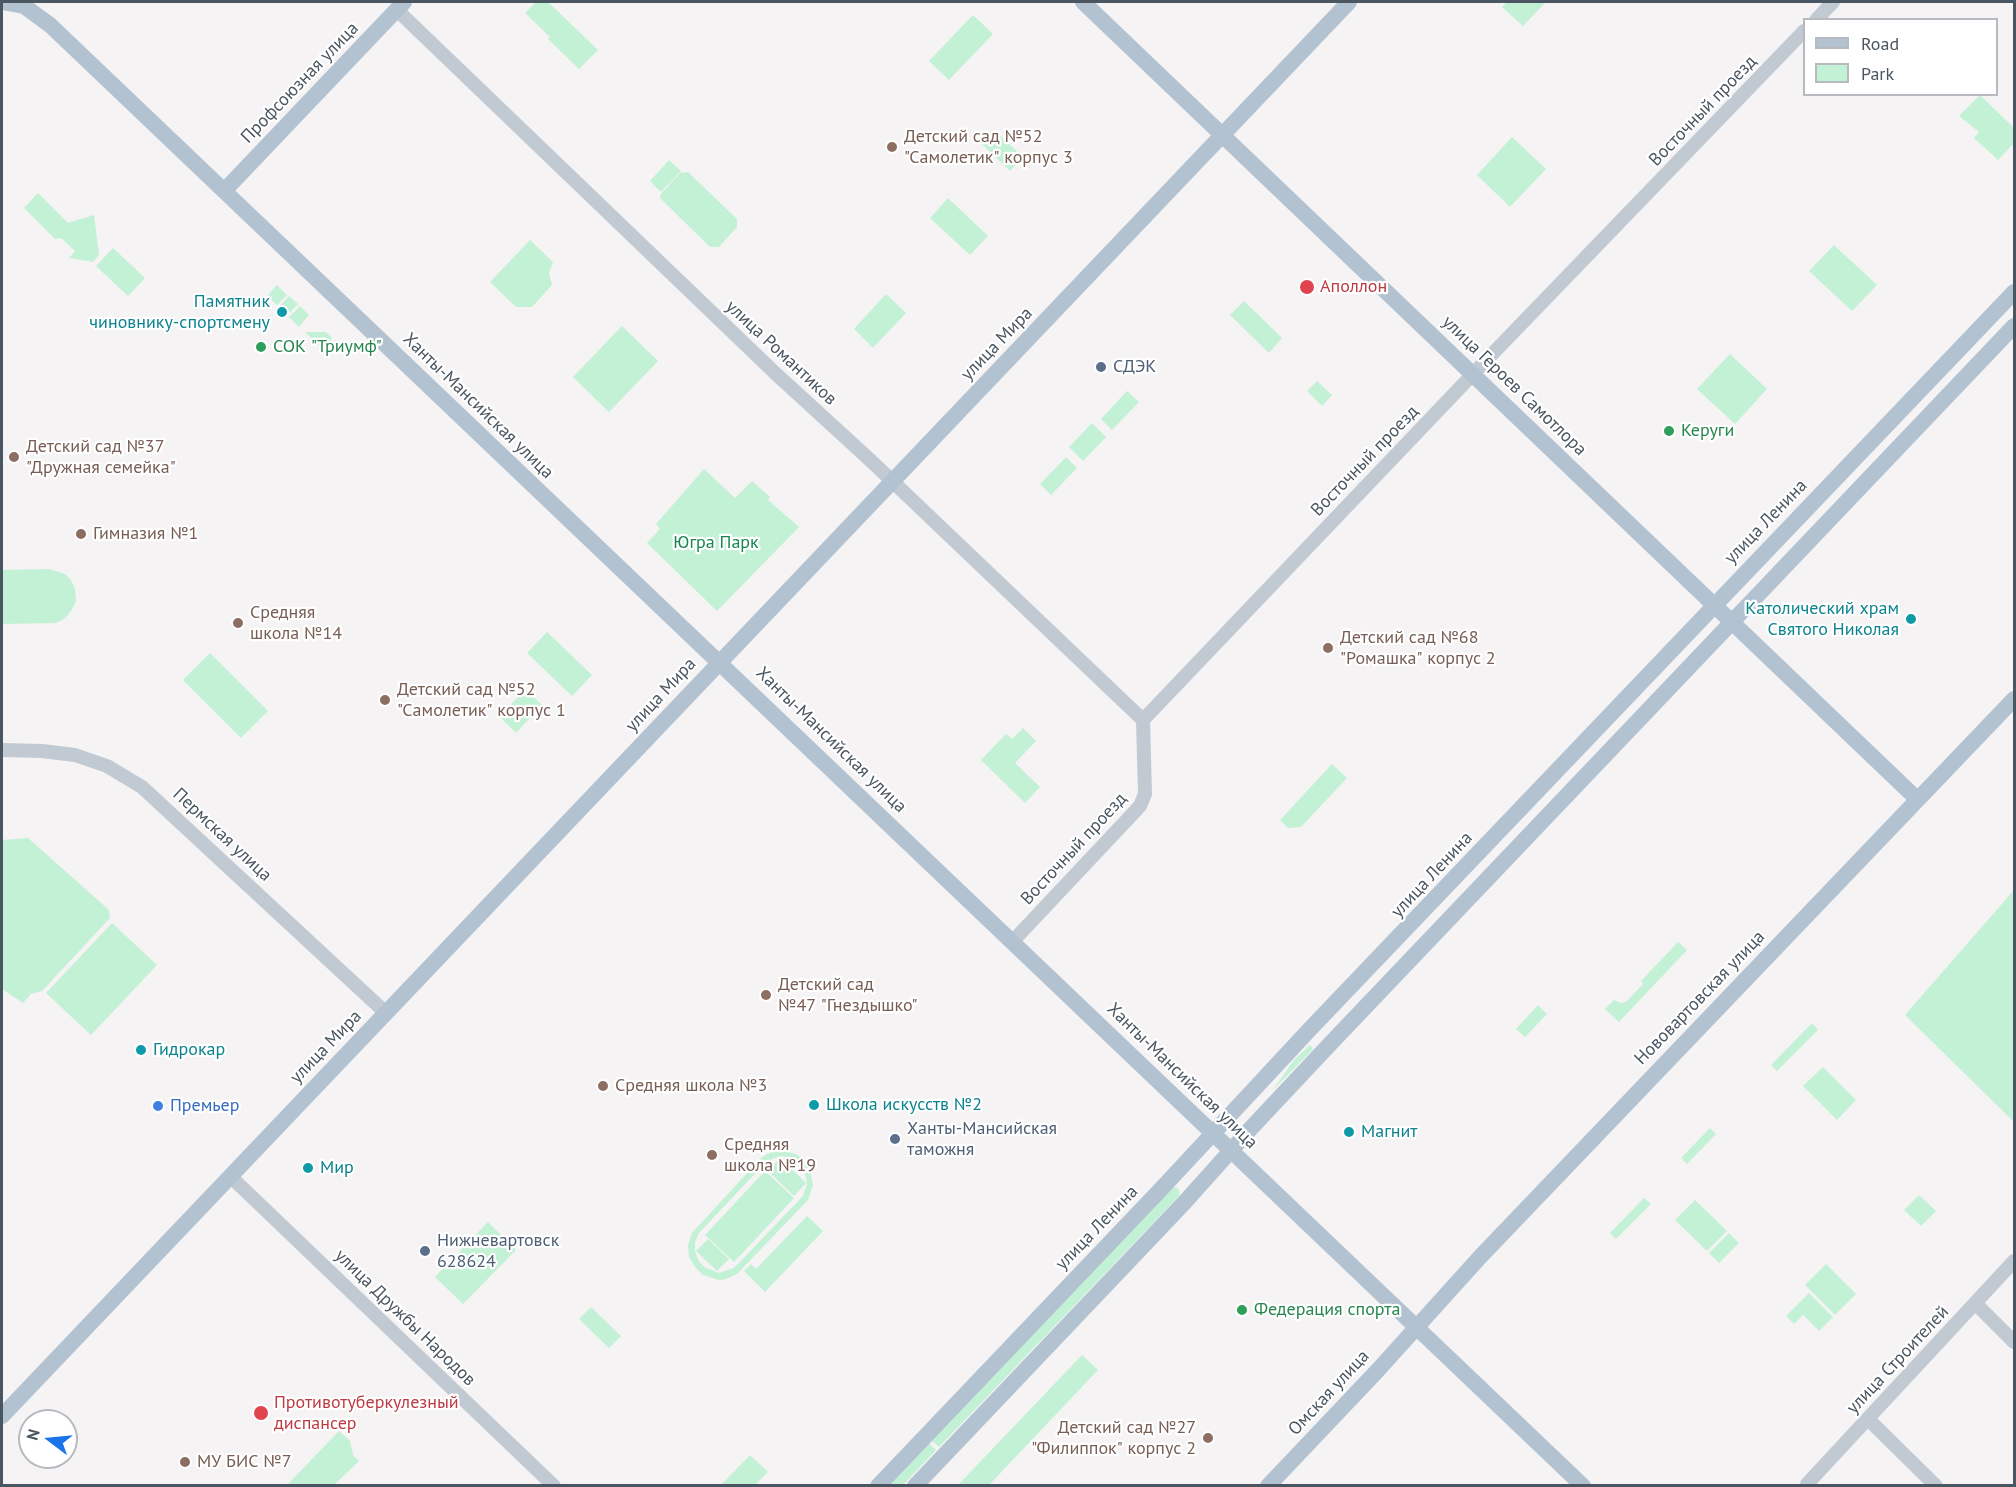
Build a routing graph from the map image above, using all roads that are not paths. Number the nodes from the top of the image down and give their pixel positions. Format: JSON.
{"nodes":[{"id":1,"x":2,"y":2,"type":"edge"},
{"id":2,"x":31,"y":2,"type":"edge"},
{"id":3,"x":1083,"y":2,"type":"edge"},
{"id":4,"x":1349,"y":2,"type":"edge"},
{"id":5,"x":1833,"y":2,"type":"edge"},
{"id":6,"x":401,"y":6,"type":"edge"},
{"id":7,"x":1818,"y":18,"type":"edge"},
{"id":8,"x":50,"y":25,"type":"junction"},
{"id":9,"x":1803,"y":32,"type":"edge"},
{"id":10,"x":1222,"y":135,"type":"junction"},
{"id":11,"x":224,"y":191,"type":"junction"},
{"id":12,"x":2014,"y":292,"type":"edge"},
{"id":13,"x":2014,"y":326,"type":"edge"},
{"id":14,"x":1473,"y":374,"type":"junction"},
{"id":15,"x":892,"y":481,"type":"junction"},
{"id":16,"x":1821,"y":493,"type":"junction"},
{"id":17,"x":1838,"y":510,"type":"junction"},
{"id":18,"x":1714,"y":605,"type":"junction"},
{"id":19,"x":1731,"y":622,"type":"junction"},
{"id":20,"x":719,"y":661,"type":"junction"},
{"id":21,"x":2014,"y":699,"type":"edge"},
{"id":22,"x":1607,"y":718,"type":"junction"},
{"id":23,"x":1143,"y":720,"type":"junction"},
{"id":24,"x":1624,"y":734,"type":"junction"},
{"id":25,"x":2,"y":750,"type":"edge"},
{"id":26,"x":1917,"y":799,"type":"junction"},
{"id":27,"x":1013,"y":941,"type":"junction"},
{"id":28,"x":386,"y":1013,"type":"junction"},
{"id":29,"x":1311,"y":1028,"type":"junction"},
{"id":30,"x":1329,"y":1044,"type":"junction"},
{"id":31,"x":1213,"y":1133,"type":"junction"},
{"id":32,"x":1231,"y":1150,"type":"junction"},
{"id":33,"x":230,"y":1176,"type":"junction"},
{"id":34,"x":1163,"y":1187,"type":"junction"},
{"id":35,"x":1184,"y":1203,"type":"junction"},
{"id":36,"x":2014,"y":1261,"type":"edge"},
{"id":37,"x":1975,"y":1303,"type":"junction"},
{"id":38,"x":1417,"y":1326,"type":"junction"},
{"id":39,"x":2014,"y":1342,"type":"edge"},
{"id":40,"x":2,"y":1416,"type":"edge"},
{"id":41,"x":1868,"y":1419,"type":"junction"},
{"id":42,"x":554,"y":1485,"type":"edge"},
{"id":43,"x":878,"y":1485,"type":"edge"},
{"id":44,"x":915,"y":1485,"type":"edge"},
{"id":45,"x":1268,"y":1485,"type":"edge"},
{"id":46,"x":1583,"y":1485,"type":"edge"},
{"id":47,"x":1808,"y":1485,"type":"edge"},
{"id":48,"x":1936,"y":1485,"type":"edge"}],
"edges":[{"from":1,"to":8,"type":"main road","name":"Ханты-Мансийская улица"},
{"from":2,"to":8,"type":"main road","name":"Ханты-Мансийская улица"},
{"from":3,"to":10,"type":"main road","name":"улица Героев Самотлора"},
{"from":4,"to":10,"type":"main road","name":"улица Мира"},
{"from":5,"to":7,"type":"street"},
{"from":6,"to":11,"type":"main road","name":"Профсоюзная улица"},
{"from":6,"to":15,"type":"street","name":"улица Романтиков"},
{"from":8,"to":11,"type":"main road","name":"Ханты-Мансийская улица"},
{"from":9,"to":14,"type":"street","name":"Восточный проезд"},
{"from":10,"to":14,"type":"main road","name":"улица Героев Самотлора"},
{"from":10,"to":15,"type":"main road","name":"улица Мира"},
{"from":11,"to":20,"type":"main road","name":"Ханты-Мансийская улица"},
{"from":12,"to":16,"type":"main road","name":"улица Ленина"},
{"from":13,"to":17,"type":"main road"},
{"from":14,"to":18,"type":"main road","name":"улица Героев Самотлора"},
{"from":14,"to":23,"type":"street","name":"Восточный проезд"},
{"from":15,"to":20,"type":"main road","name":"улица Мира"},
{"from":15,"to":23,"type":"street","name":"улица Романтиков"},
{"from":16,"to":17,"type":"street"},
{"from":16,"to":18,"type":"main road","name":"улица Ленина"},
{"from":17,"to":19,"type":"main road"},
{"from":18,"to":19,"type":"main road","name":"улица Героев Самотлора"},
{"from":18,"to":22,"type":"main road","name":"улица Ленина"},
{"from":19,"to":24,"type":"main road"},
{"from":19,"to":26,"type":"main road","name":"улица Героев Самотлора"},
{"from":20,"to":27,"type":"main road","name":"Ханты-Мансийская улица"},
{"from":20,"to":28,"type":"main road","name":"улица Мира"},
{"from":21,"to":26,"type":"main road","name":"Нововартовская улица"},
{"from":22,"to":24,"type":"street"},
{"from":22,"to":29,"type":"main road","name":"улица Ленина"},
{"from":23,"to":27,"type":"street","name":"Восточный проезд"},
{"from":24,"to":30,"type":"main road"},
{"from":25,"to":28,"type":"street","name":"Пермская улица"},
{"from":26,"to":38,"type":"main road","name":"Нововартовская улица"},
{"from":27,"to":31,"type":"main road","name":"Ханты-Мансийская улица"},
{"from":28,"to":33,"type":"main road","name":"улица Мира"},
{"from":29,"to":30,"type":"street"},
{"from":29,"to":31,"type":"main road","name":"улица Ленина"},
{"from":30,"to":32,"type":"main road"},
{"from":31,"to":32,"type":"main road","name":"Ханты-Мансийская улица"},
{"from":31,"to":34,"type":"main road","name":"улица Ленина"},
{"from":32,"to":35,"type":"main road"},
{"from":32,"to":38,"type":"main road","name":"Ханты-Мансийская улица"},
{"from":33,"to":40,"type":"main road","name":"улица Мира"},
{"from":33,"to":42,"type":"street","name":"улица Дружбы Народов"},
{"from":34,"to":35,"type":"main road"},
{"from":34,"to":43,"type":"main road","name":"улица Ленина"},
{"from":35,"to":44,"type":"main road"},
{"from":36,"to":37,"type":"street","name":"улица Строителей"},
{"from":37,"to":39,"type":"street"},
{"from":37,"to":41,"type":"street","name":"улица Строителей"},
{"from":38,"to":45,"type":"main road","name":"Омская улица"},
{"from":38,"to":46,"type":"main road","name":"Ханты-Мансийская улица"},
{"from":41,"to":47,"type":"street","name":"улица Строителей"},
{"from":41,"to":48,"type":"street"}]}
